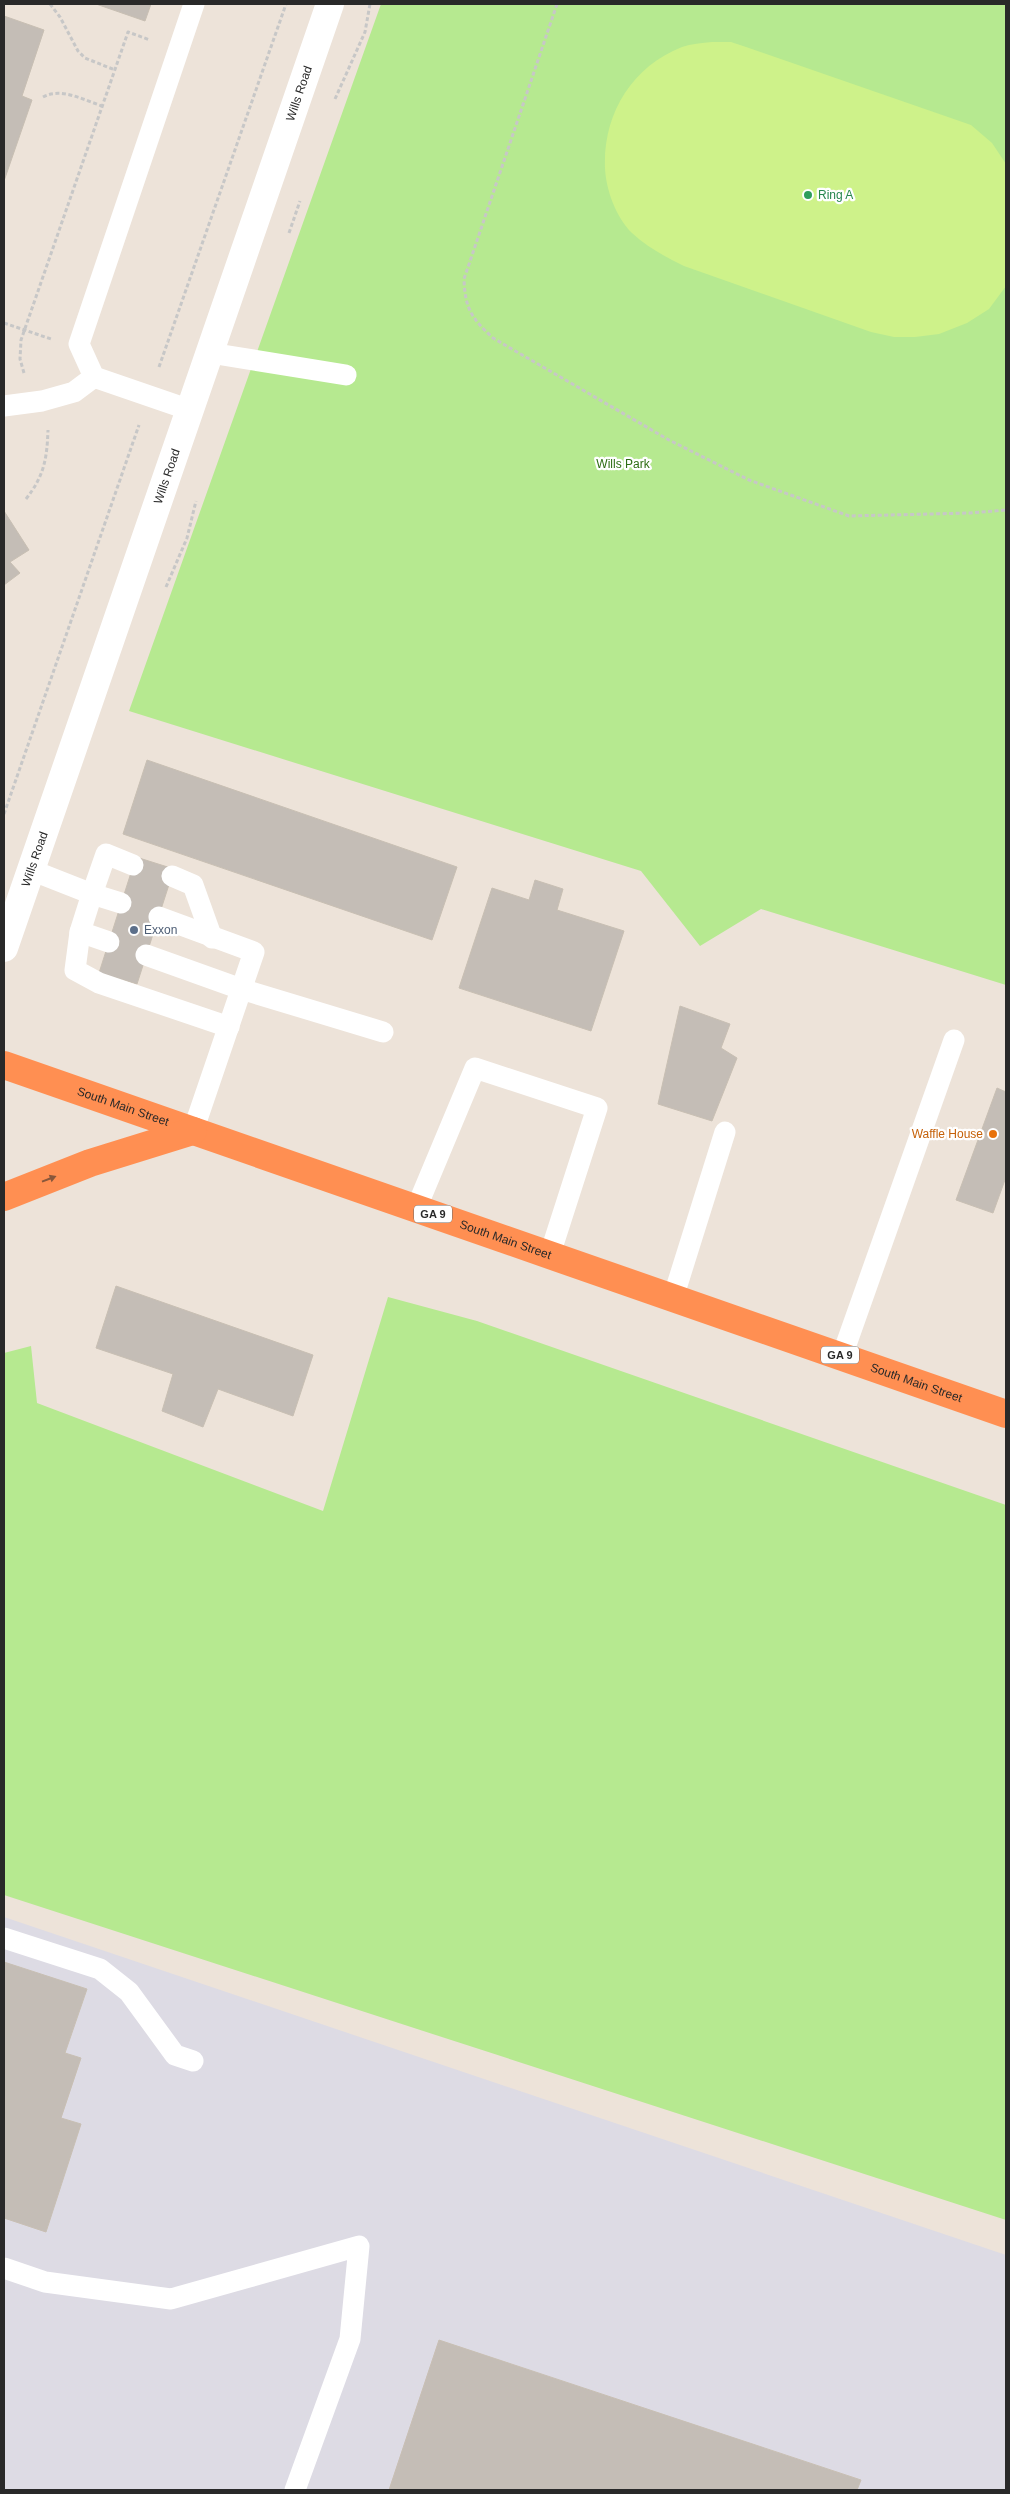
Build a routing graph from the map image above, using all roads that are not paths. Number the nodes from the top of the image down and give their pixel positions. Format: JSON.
{"nodes":[{"id":1,"x":194,"y":4,"type":"edge"},
{"id":2,"x":330,"y":4,"type":"edge"},
{"id":3,"x":210,"y":353,"type":"junction"},
{"id":4,"x":346,"y":375,"type":"dead end"},
{"id":5,"x":94,"y":377,"type":"junction"},
{"id":6,"x":4,"y":406,"type":"edge"},
{"id":7,"x":190,"y":410,"type":"junction"},
{"id":8,"x":133,"y":865,"type":"dead end"},
{"id":9,"x":31,"y":870,"type":"junction"},
{"id":10,"x":172,"y":876,"type":"dead end"},
{"id":11,"x":92,"y":894,"type":"junction"},
{"id":12,"x":121,"y":903,"type":"dead end"},
{"id":13,"x":159,"y":917,"type":"dead end"},
{"id":14,"x":80,"y":932,"type":"junction"},
{"id":15,"x":212,"y":938,"type":"junction"},
{"id":16,"x":108,"y":942,"type":"dead end"},
{"id":17,"x":4,"y":948,"type":"edge"},
{"id":18,"x":146,"y":955,"type":"dead end"},
{"id":19,"x":241,"y":988,"type":"junction"},
{"id":20,"x":228,"y":1028,"type":"junction"},
{"id":21,"x":383,"y":1032,"type":"dead end"},
{"id":22,"x":954,"y":1040,"type":"dead end"},
{"id":23,"x":4,"y":1066,"type":"edge"},
{"id":24,"x":193,"y":1131,"type":"junction"},
{"id":25,"x":725,"y":1132,"type":"dead end"},
{"id":26,"x":4,"y":1197,"type":"edge"},
{"id":27,"x":416,"y":1209,"type":"junction"},
{"id":28,"x":550,"y":1254,"type":"junction"},
{"id":29,"x":673,"y":1298,"type":"junction"},
{"id":30,"x":842,"y":1356,"type":"junction"},
{"id":31,"x":1006,"y":1414,"type":"edge"},
{"id":32,"x":4,"y":1938,"type":"edge"},
{"id":33,"x":193,"y":2060,"type":"dead end"},
{"id":34,"x":4,"y":2268,"type":"edge"},
{"id":35,"x":295,"y":2490,"type":"edge"}],
"edges":[{"from":1,"to":5,"type":"lane"},
{"from":2,"to":3,"type":"street","name":"Wills Road"},
{"from":3,"to":4,"type":"lane"},
{"from":3,"to":7,"type":"street","name":"Wills Road"},
{"from":5,"to":6,"type":"lane"},
{"from":5,"to":7,"type":"lane"},
{"from":7,"to":9,"type":"street","name":"Wills Road"},
{"from":8,"to":11,"type":"lane"},
{"from":9,"to":11,"type":"lane"},
{"from":9,"to":17,"type":"street","name":"Wills Road"},
{"from":10,"to":15,"type":"lane"},
{"from":11,"to":12,"type":"lane"},
{"from":11,"to":14,"type":"lane"},
{"from":13,"to":15,"type":"lane"},
{"from":14,"to":16,"type":"lane"},
{"from":14,"to":20,"type":"lane"},
{"from":15,"to":19,"type":"lane"},
{"from":18,"to":19,"type":"lane"},
{"from":19,"to":20,"type":"lane"},
{"from":19,"to":21,"type":"lane"},
{"from":20,"to":24,"type":"lane"},
{"from":22,"to":30,"type":"lane"},
{"from":23,"to":24,"type":"highway","name":"South Main Street","number":"GA 9"},
{"from":26,"to":24,"type":"highway","one_way":true},
{"from":24,"to":27,"type":"highway","name":"South Main Street","number":"GA 9"},
{"from":25,"to":29,"type":"lane"},
{"from":27,"to":28,"type":"highway","name":"South Main Street","number":"GA 9"},
{"from":27,"to":28,"type":"lane"},
{"from":28,"to":29,"type":"highway","name":"South Main Street","number":"GA 9"},
{"from":29,"to":30,"type":"highway","name":"South Main Street","number":"GA 9"},
{"from":30,"to":31,"type":"highway","name":"South Main Street","number":"GA 9"},
{"from":32,"to":33,"type":"lane"},
{"from":34,"to":35,"type":"lane"}]}
